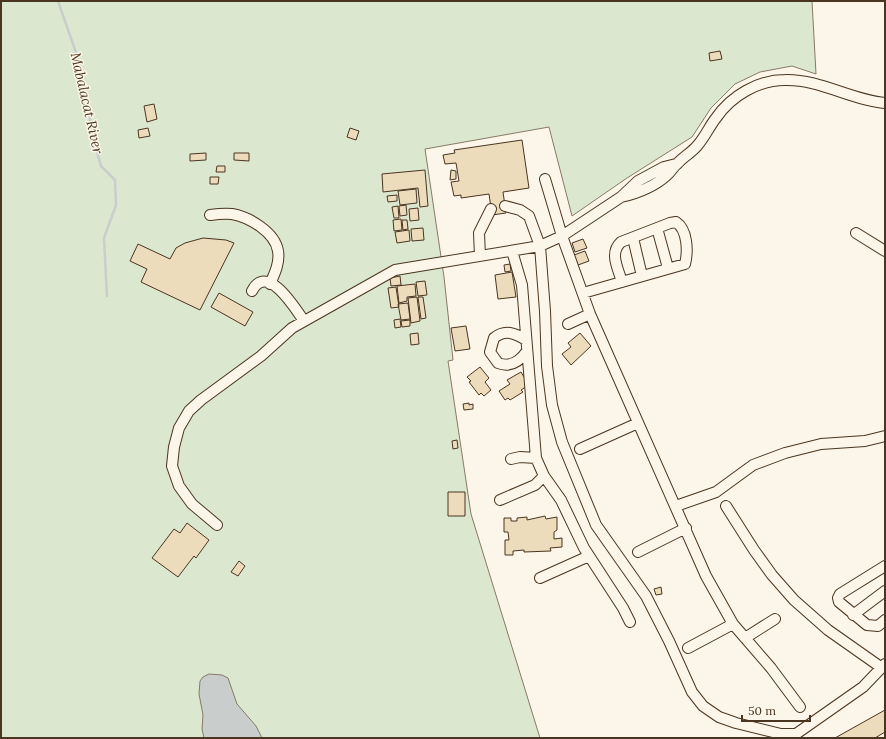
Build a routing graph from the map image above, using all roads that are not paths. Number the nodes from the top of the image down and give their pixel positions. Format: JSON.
{"nodes":[{"id":1,"x":885,"y":103,"type":"edge"},
{"id":2,"x":545,"y":179,"type":"dead end"},
{"id":3,"x":505,"y":206,"type":"dead end"},
{"id":4,"x":491,"y":209,"type":"dead end"},
{"id":5,"x":210,"y":215,"type":"dead end"},
{"id":6,"x":657,"y":228,"type":"junction"},
{"id":7,"x":856,"y":233,"type":"dead end"},
{"id":8,"x":562,"y":236,"type":"junction"},
{"id":9,"x":633,"y":238,"type":"junction"},
{"id":10,"x":540,"y":246,"type":"junction"},
{"id":11,"x":512,"y":251,"type":"junction"},
{"id":12,"x":885,"y":252,"type":"edge"},
{"id":13,"x":480,"y":256,"type":"junction"},
{"id":14,"x":668,"y":268,"type":"junction"},
{"id":15,"x":642,"y":276,"type":"junction"},
{"id":16,"x":622,"y":282,"type":"junction"},
{"id":17,"x":270,"y":284,"type":"junction"},
{"id":18,"x":252,"y":291,"type":"dead end"},
{"id":19,"x":583,"y":293,"type":"junction"},
{"id":20,"x":590,"y":314,"type":"junction"},
{"id":21,"x":304,"y":321,"type":"junction"},
{"id":22,"x":568,"y":324,"type":"dead end"},
{"id":23,"x":526,"y":340,"type":"junction"},
{"id":24,"x":527,"y":351,"type":"junction"},
{"id":25,"x":638,"y":423,"type":"junction"},
{"id":26,"x":885,"y":436,"type":"edge"},
{"id":27,"x":580,"y":449,"type":"dead end"},
{"id":28,"x":536,"y":458,"type":"junction"},
{"id":29,"x":511,"y":459,"type":"dead end"},
{"id":30,"x":544,"y":476,"type":"junction"},
{"id":31,"x":500,"y":500,"type":"dead end"},
{"id":32,"x":676,"y":506,"type":"junction"},
{"id":33,"x":726,"y":506,"type":"dead end"},
{"id":34,"x":217,"y":525,"type":"dead end"},
{"id":35,"x":686,"y":528,"type":"junction"},
{"id":36,"x":638,"y":552,"type":"dead end"},
{"id":37,"x":589,"y":556,"type":"junction"},
{"id":38,"x":885,"y":566,"type":"edge"},
{"id":39,"x":540,"y":578,"type":"dead end"},
{"id":40,"x":885,"y":591,"type":"edge"},
{"id":41,"x":853,"y":615,"type":"junction"},
{"id":42,"x":775,"y":619,"type":"dead end"},
{"id":43,"x":885,"y":620,"type":"edge"},
{"id":44,"x":630,"y":622,"type":"dead end"},
{"id":45,"x":733,"y":624,"type":"junction"},
{"id":46,"x":745,"y":638,"type":"junction"},
{"id":47,"x":688,"y":648,"type":"dead end"},
{"id":48,"x":884,"y":666,"type":"edge"},
{"id":49,"x":800,"y":707,"type":"dead end"},
{"id":50,"x":797,"y":736,"type":"edge"}],
"edges":[{"from":1,"to":8,"type":"street"},
{"from":2,"to":8,"type":"street"},
{"from":3,"to":10,"type":"street"},
{"from":4,"to":13,"type":"street"},
{"from":5,"to":17,"type":"street"},
{"from":6,"to":9,"type":"street"},
{"from":6,"to":14,"type":"street"},
{"from":6,"to":14,"type":"street"},
{"from":7,"to":12,"type":"street"},
{"from":8,"to":10,"type":"street"},
{"from":8,"to":19,"type":"street"},
{"from":9,"to":15,"type":"street"},
{"from":9,"to":16,"type":"street"},
{"from":10,"to":11,"type":"street"},
{"from":10,"to":50,"type":"street"},
{"from":11,"to":13,"type":"street"},
{"from":11,"to":23,"type":"street"},
{"from":13,"to":21,"type":"street"},
{"from":14,"to":15,"type":"street"},
{"from":15,"to":16,"type":"street"},
{"from":16,"to":19,"type":"street"},
{"from":17,"to":18,"type":"street"},
{"from":17,"to":21,"type":"street"},
{"from":19,"to":20,"type":"street"},
{"from":20,"to":22,"type":"street"},
{"from":20,"to":25,"type":"street"},
{"from":21,"to":34,"type":"street"},
{"from":23,"to":24,"type":"street"},
{"from":23,"to":24,"type":"street"},
{"from":24,"to":28,"type":"street"},
{"from":25,"to":27,"type":"street"},
{"from":25,"to":32,"type":"street"},
{"from":26,"to":32,"type":"street"},
{"from":28,"to":29,"type":"street"},
{"from":28,"to":30,"type":"street"},
{"from":30,"to":31,"type":"street"},
{"from":30,"to":37,"type":"street"},
{"from":32,"to":35,"type":"street"},
{"from":33,"to":48,"type":"street"},
{"from":35,"to":36,"type":"street"},
{"from":35,"to":45,"type":"street"},
{"from":37,"to":39,"type":"street"},
{"from":37,"to":44,"type":"street"},
{"from":38,"to":41,"type":"street"},
{"from":40,"to":41,"type":"street"},
{"from":41,"to":43,"type":"street"},
{"from":42,"to":46,"type":"street"},
{"from":45,"to":46,"type":"street"},
{"from":45,"to":47,"type":"street"},
{"from":46,"to":49,"type":"street"},
{"from":48,"to":50,"type":"street"}]}
